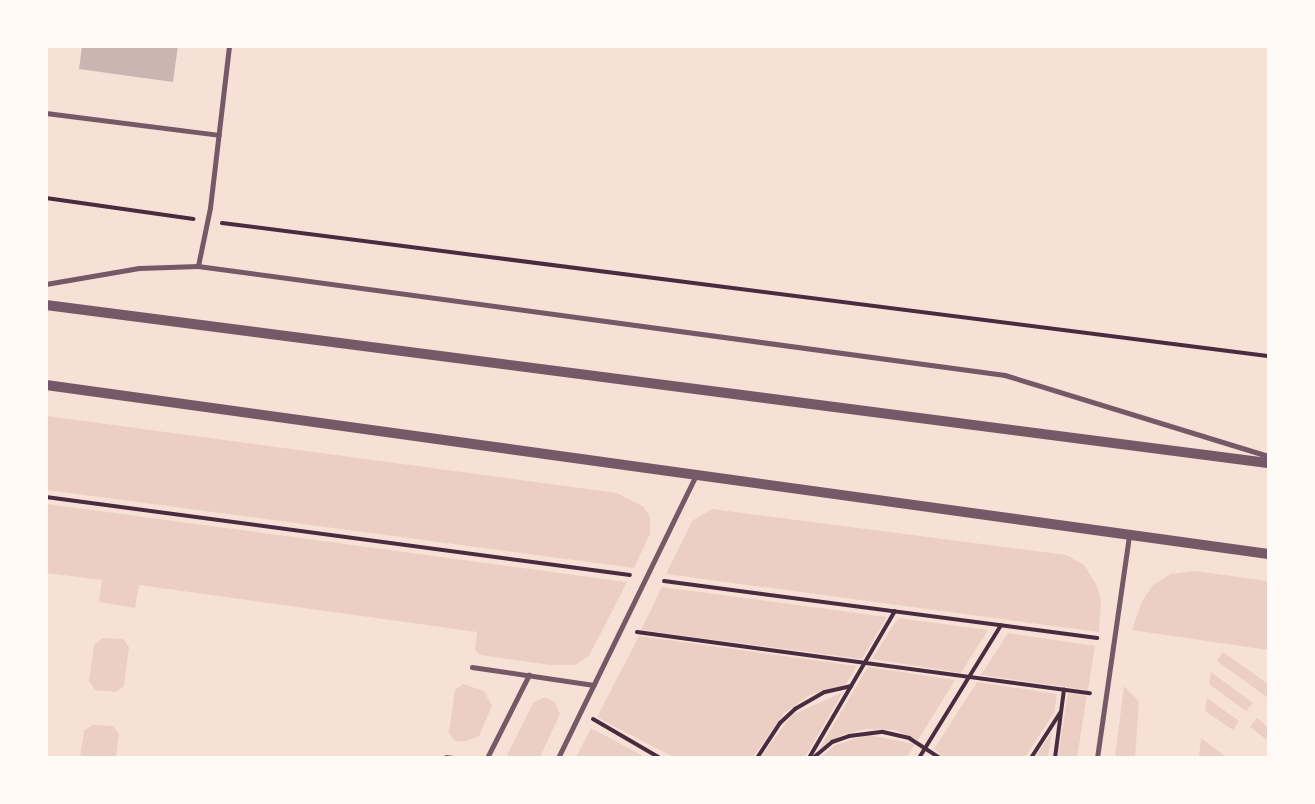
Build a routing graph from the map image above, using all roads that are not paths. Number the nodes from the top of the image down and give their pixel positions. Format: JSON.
{"nodes":[{"id":1,"x":229,"y":46,"type":"edge"},
{"id":2,"x":46,"y":113,"type":"edge"},
{"id":3,"x":219,"y":135,"type":"junction"},
{"id":4,"x":198,"y":266,"type":"junction"},
{"id":5,"x":46,"y":284,"type":"edge"},
{"id":6,"x":46,"y":305,"type":"edge"},
{"id":7,"x":46,"y":385,"type":"edge"},
{"id":8,"x":1269,"y":456,"type":"edge"},
{"id":9,"x":1269,"y":463,"type":"edge"},
{"id":10,"x":696,"y":475,"type":"junction"},
{"id":11,"x":1129,"y":535,"type":"junction"},
{"id":12,"x":1269,"y":554,"type":"edge"},
{"id":13,"x":472,"y":667,"type":"dead end"},
{"id":14,"x":529,"y":675,"type":"junction"},
{"id":15,"x":594,"y":685,"type":"junction"},
{"id":16,"x":447,"y":757,"type":"edge"},
{"id":17,"x":453,"y":758,"type":"edge"},
{"id":18,"x":487,"y":758,"type":"edge"},
{"id":19,"x":558,"y":758,"type":"edge"},
{"id":20,"x":1097,"y":758,"type":"edge"}],
"edges":[{"from":1,"to":3,"type":"lane"},
{"from":2,"to":3,"type":"lane"},
{"from":3,"to":4,"type":"lane"},
{"from":4,"to":5,"type":"lane"},
{"from":4,"to":8,"type":"lane"},
{"from":6,"to":9,"type":"street"},
{"from":7,"to":10,"type":"street"},
{"from":10,"to":11,"type":"street"},
{"from":10,"to":15,"type":"lane"},
{"from":11,"to":12,"type":"street"},
{"from":11,"to":20,"type":"lane"},
{"from":13,"to":14,"type":"lane"},
{"from":14,"to":15,"type":"lane"},
{"from":14,"to":18,"type":"lane"},
{"from":15,"to":19,"type":"lane"},
{"from":16,"to":17,"type":"lane"}]}
